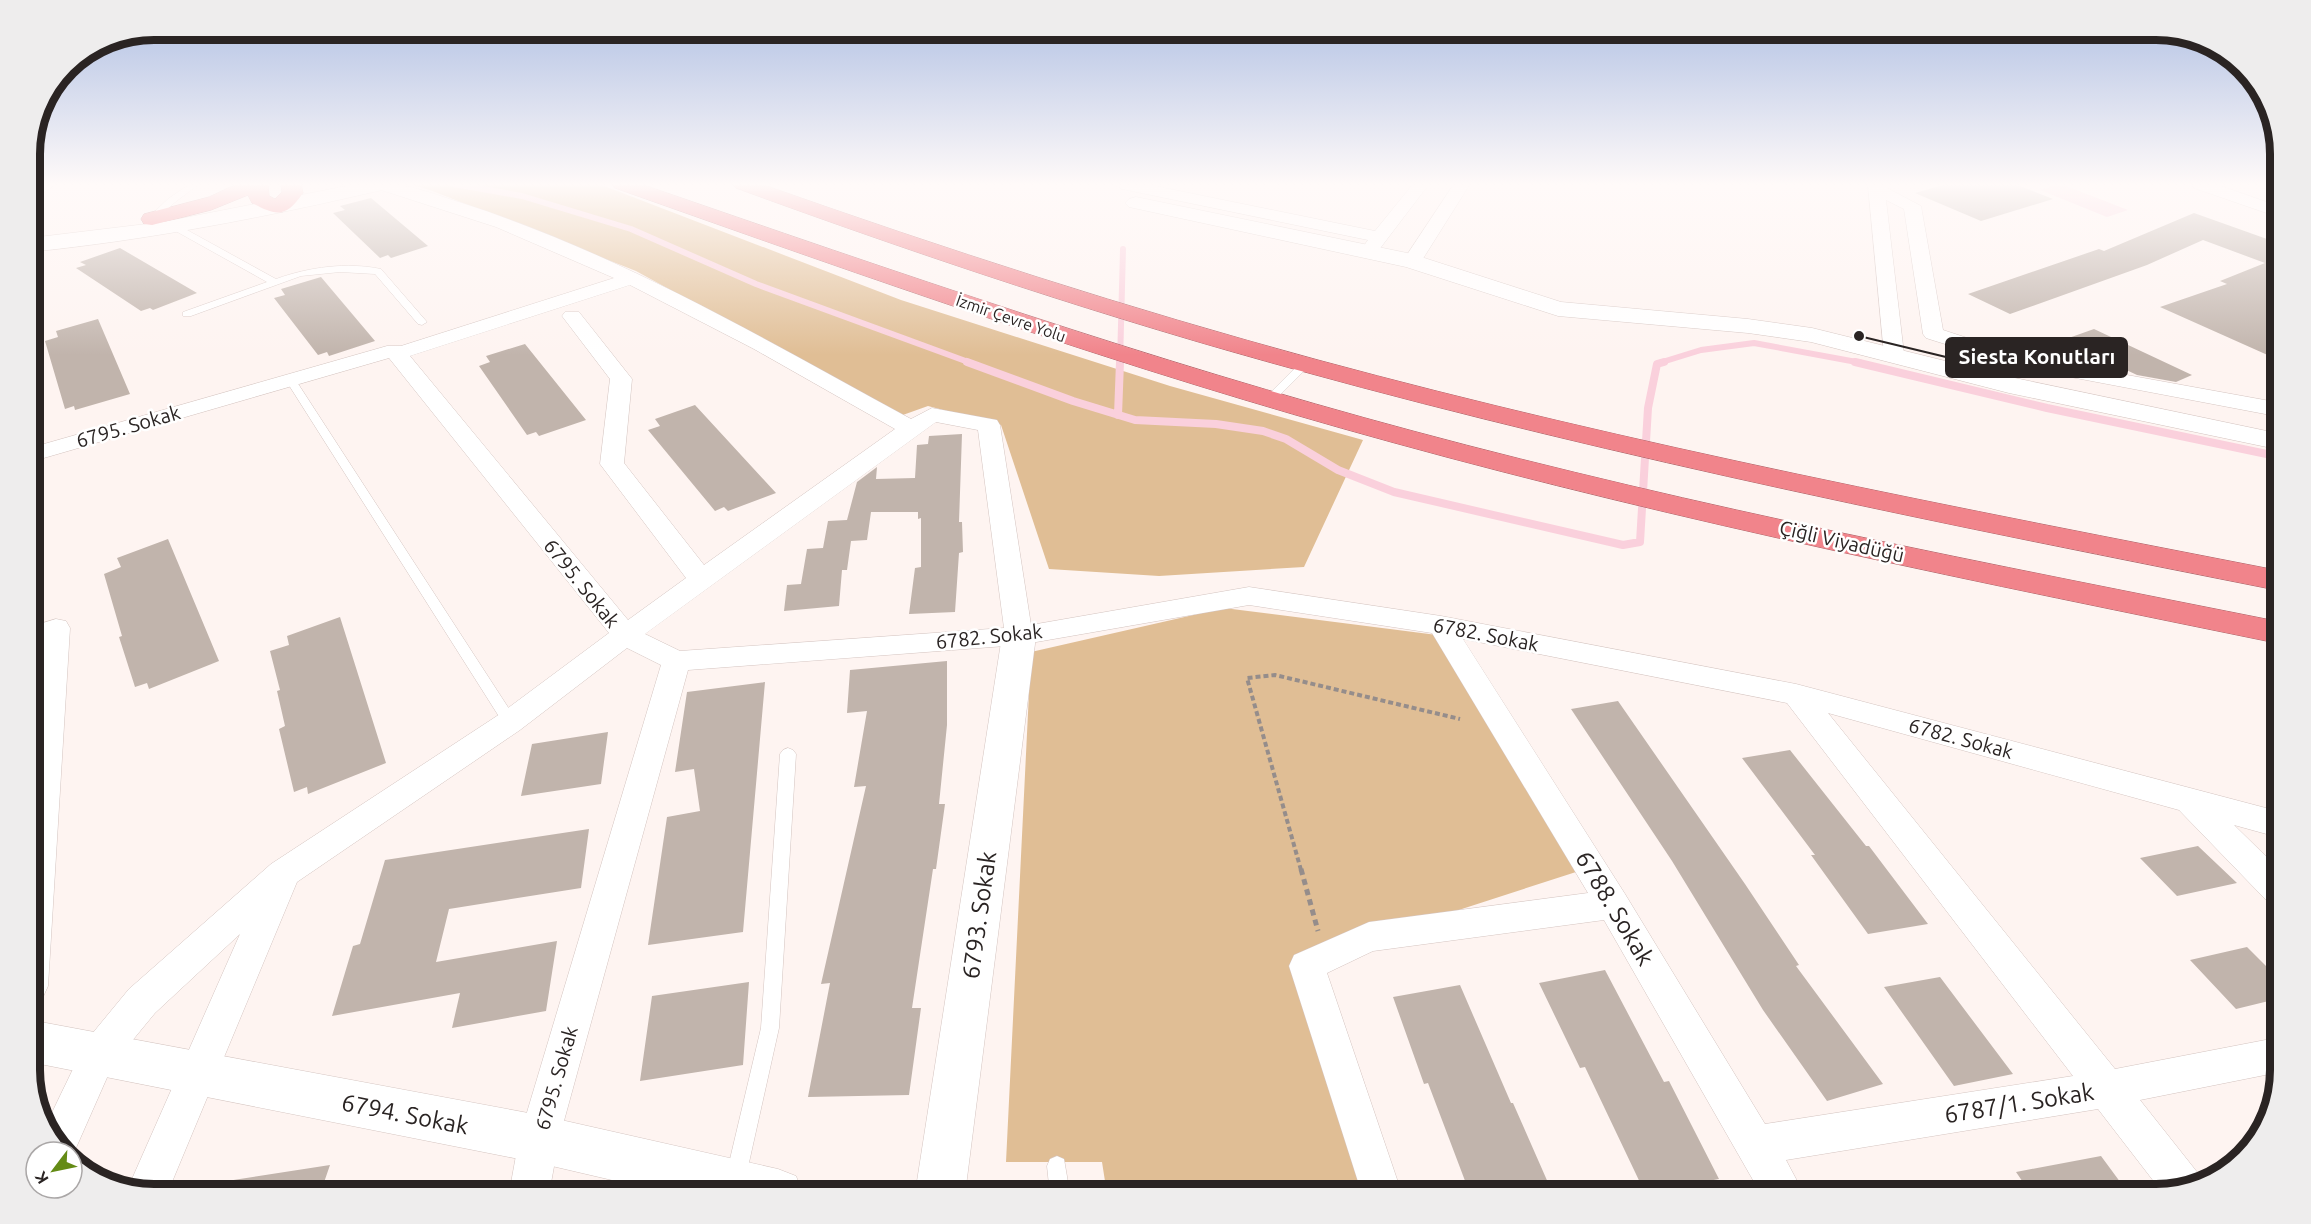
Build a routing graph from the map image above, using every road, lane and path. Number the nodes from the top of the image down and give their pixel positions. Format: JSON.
{"nodes":[{"id":1,"x":65,"y":241,"type":"edge"},
{"id":2,"x":202,"y":241,"type":"edge"},
{"id":3,"x":543,"y":241,"type":"edge"},
{"id":4,"x":788,"y":241,"type":"edge"},
{"id":5,"x":904,"y":241,"type":"edge"},
{"id":6,"x":1356,"y":241,"type":"edge"},
{"id":7,"x":1377,"y":241,"type":"edge"},
{"id":8,"x":1425,"y":241,"type":"edge"},
{"id":9,"x":1882,"y":241,"type":"edge"},
{"id":10,"x":1918,"y":241,"type":"edge"},
{"id":11,"x":41,"y":244,"type":"edge"},
{"id":12,"x":1374,"y":245,"type":"junction"},
{"id":13,"x":1412,"y":261,"type":"junction"},
{"id":14,"x":628,"y":279,"type":"junction"},
{"id":15,"x":274,"y":282,"type":"junction"},
{"id":16,"x":187,"y":314,"type":"dead end"},
{"id":17,"x":572,"y":316,"type":"dead end"},
{"id":18,"x":422,"y":322,"type":"dead end"},
{"id":19,"x":397,"y":354,"type":"junction"},
{"id":20,"x":1894,"y":354,"type":"junction"},
{"id":21,"x":1305,"y":364,"type":"junction"},
{"id":22,"x":290,"y":379,"type":"junction"},
{"id":23,"x":1270,"y":399,"type":"junction"},
{"id":24,"x":2270,"y":408,"type":"edge"},
{"id":25,"x":912,"y":428,"type":"junction"},
{"id":26,"x":1405,"y":437,"type":"joint"},
{"id":27,"x":2270,"y":440,"type":"edge"},
{"id":28,"x":41,"y":452,"type":"edge"},
{"id":29,"x":1949,"y":516,"type":"junction"},
{"id":30,"x":2270,"y":562,"type":"edge"},
{"id":31,"x":1960,"y":568,"type":"junction"},
{"id":32,"x":2270,"y":579,"type":"edge"},
{"id":33,"x":701,"y":580,"type":"junction"},
{"id":34,"x":1441,"y":625,"type":"junction"},
{"id":35,"x":2270,"y":631,"type":"edge"},
{"id":36,"x":41,"y":633,"type":"edge"},
{"id":37,"x":625,"y":635,"type":"junction"},
{"id":38,"x":1019,"y":636,"type":"junction"},
{"id":39,"x":2270,"y":647,"type":"edge"},
{"id":40,"x":676,"y":662,"type":"junction"},
{"id":41,"x":1796,"y":694,"type":"junction"},
{"id":42,"x":1460,"y":719,"type":"dead end"},
{"id":43,"x":510,"y":722,"type":"junction"},
{"id":44,"x":788,"y":754,"type":"dead end"},
{"id":45,"x":2187,"y":798,"type":"junction"},
{"id":46,"x":2270,"y":822,"type":"edge"},
{"id":47,"x":41,"y":835,"type":"edge"},
{"id":48,"x":283,"y":874,"type":"junction"},
{"id":49,"x":2270,"y":882,"type":"edge"},
{"id":50,"x":1613,"y":904,"type":"junction"},
{"id":51,"x":1325,"y":958,"type":"junction"},
{"id":52,"x":41,"y":1043,"type":"edge"},
{"id":53,"x":100,"y":1052,"type":"junction"},
{"id":54,"x":2270,"y":1056,"type":"edge"},
{"id":55,"x":197,"y":1074,"type":"junction"},
{"id":56,"x":2106,"y":1089,"type":"junction"},
{"id":57,"x":62,"y":1136,"type":"edge"},
{"id":58,"x":539,"y":1139,"type":"junction"},
{"id":59,"x":1756,"y":1145,"type":"junction"},
{"id":60,"x":1057,"y":1166,"type":"dead end"},
{"id":61,"x":2179,"y":1181,"type":"edge"},
{"id":62,"x":151,"y":1184,"type":"edge"},
{"id":63,"x":530,"y":1184,"type":"edge"},
{"id":64,"x":734,"y":1184,"type":"edge"},
{"id":65,"x":756,"y":1184,"type":"edge"},
{"id":66,"x":941,"y":1184,"type":"edge"},
{"id":67,"x":1059,"y":1184,"type":"edge"},
{"id":68,"x":1379,"y":1184,"type":"edge"},
{"id":69,"x":1778,"y":1184,"type":"edge"}],
"edges":[{"from":1,"to":11,"type":"street"},
{"from":2,"to":15,"type":"lane"},
{"from":3,"to":14,"type":"street"},
{"from":4,"to":23,"type":"highway","name":"İzmir Çevre Yolu"},
{"from":5,"to":21,"type":"highway","name":"İzmir Çevre Yolu"},
{"from":6,"to":12,"type":"street"},
{"from":7,"to":12,"type":"street"},
{"from":8,"to":13,"type":"street"},
{"from":9,"to":20,"type":"street"},
{"from":10,"to":24,"type":"street"},
{"from":12,"to":13,"type":"street"},
{"from":13,"to":20,"type":"street"},
{"from":14,"to":19,"type":"street"},
{"from":14,"to":25,"type":"street"},
{"from":15,"to":16,"type":"lane"},
{"from":15,"to":18,"type":"lane"},
{"from":17,"to":33,"type":"street"},
{"from":19,"to":22,"type":"street","name":"6795. Sokak"},
{"from":19,"to":37,"type":"street","name":"6795. Sokak"},
{"from":20,"to":27,"type":"street"},
{"from":21,"to":23,"type":"lane"},
{"from":21,"to":29,"type":"highway","name":"İzmir Çevre Yolu"},
{"from":22,"to":28,"type":"street","name":"6795. Sokak"},
{"from":22,"to":43,"type":"lane"},
{"from":23,"to":26,"type":"highway","name":"İzmir Çevre Yolu"},
{"from":25,"to":33,"type":"street"},
{"from":25,"to":38,"type":"street"},
{"from":26,"to":31,"type":"highway","name":"Çiğli Viyadüğü"},
{"from":29,"to":30,"type":"highway"},
{"from":29,"to":32,"type":"highway"},
{"from":31,"to":35,"type":"highway","name":"Çiğli Viyadüğü"},
{"from":31,"to":39,"type":"highway"},
{"from":33,"to":37,"type":"street"},
{"from":34,"to":38,"type":"street","name":"6782. Sokak"},
{"from":34,"to":41,"type":"street","name":"6782. Sokak"},
{"from":34,"to":50,"type":"street","name":"6788. Sokak"},
{"from":36,"to":47,"type":"street"},
{"from":37,"to":40,"type":"street","name":"6795. Sokak"},
{"from":37,"to":43,"type":"street"},
{"from":38,"to":40,"type":"street","name":"6782. Sokak"},
{"from":38,"to":66,"type":"street","name":"6793. Sokak"},
{"from":40,"to":58,"type":"street","name":"6795. Sokak"},
{"from":41,"to":45,"type":"street","name":"6782. Sokak"},
{"from":41,"to":56,"type":"street"},
{"from":42,"to":51,"type":"path"},
{"from":43,"to":48,"type":"street"},
{"from":44,"to":65,"type":"lane"},
{"from":45,"to":46,"type":"street","name":"6782. Sokak"},
{"from":45,"to":49,"type":"street"},
{"from":48,"to":53,"type":"street"},
{"from":48,"to":55,"type":"street"},
{"from":50,"to":51,"type":"street"},
{"from":50,"to":59,"type":"street","name":"6788. Sokak"},
{"from":51,"to":68,"type":"street"},
{"from":52,"to":53,"type":"street","name":"6794. Sokak"},
{"from":53,"to":55,"type":"street","name":"6794. Sokak"},
{"from":53,"to":57,"type":"street"},
{"from":54,"to":56,"type":"street","name":"6787/1. Sokak"},
{"from":55,"to":58,"type":"street","name":"6794. Sokak"},
{"from":55,"to":62,"type":"street"},
{"from":56,"to":59,"type":"street","name":"6787/1. Sokak"},
{"from":56,"to":61,"type":"street"},
{"from":58,"to":63,"type":"street","name":"6795. Sokak"},
{"from":58,"to":64,"type":"street","name":"6794. Sokak"},
{"from":59,"to":69,"type":"street","name":"6788. Sokak"},
{"from":60,"to":67,"type":"lane"}]}
